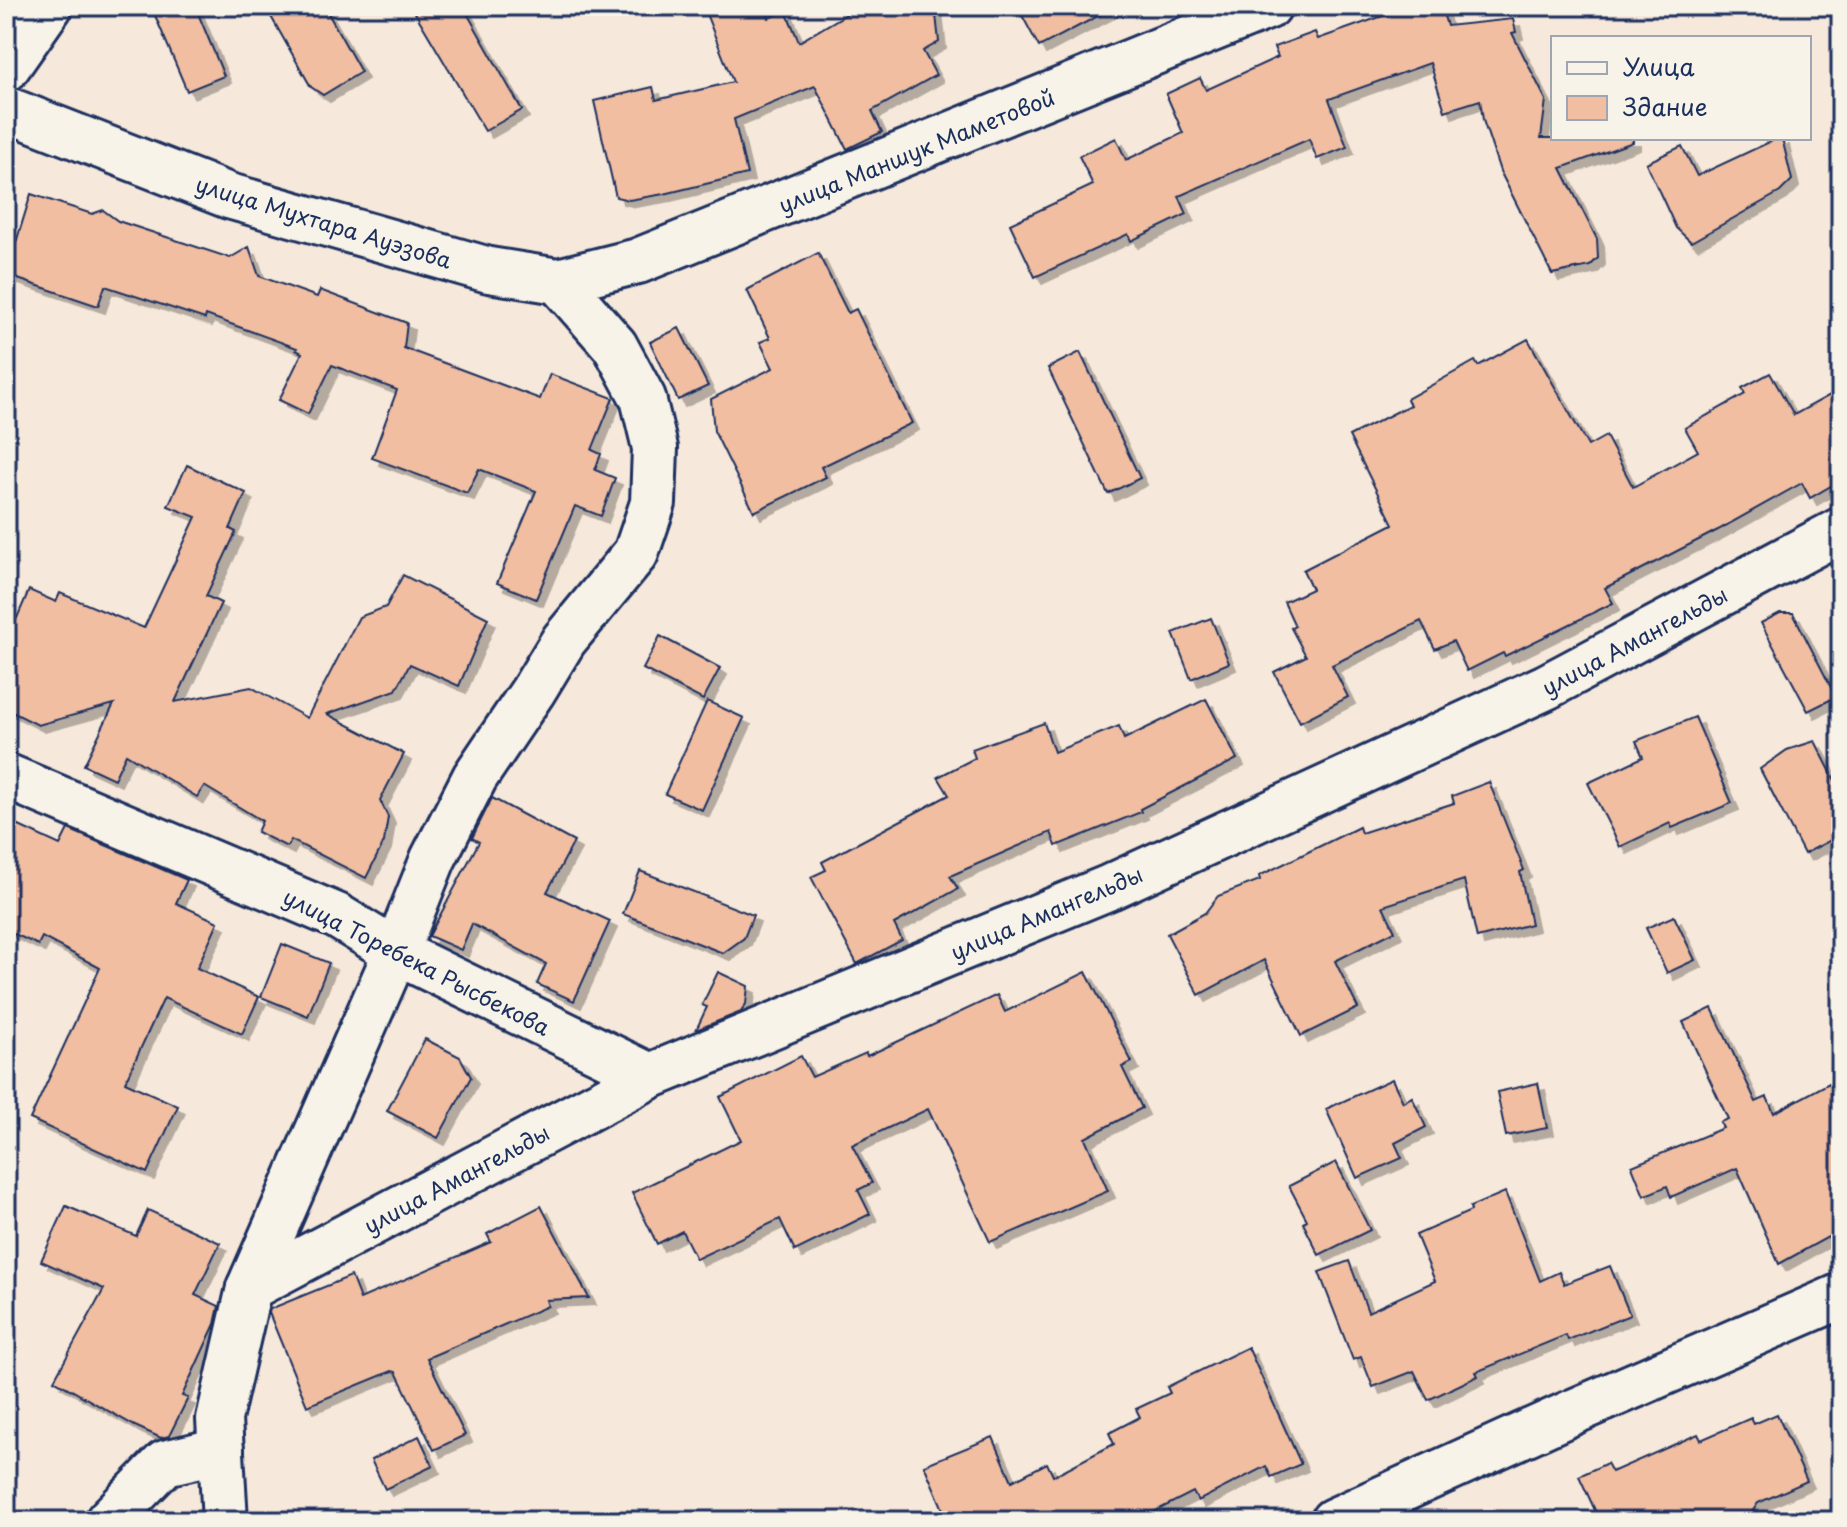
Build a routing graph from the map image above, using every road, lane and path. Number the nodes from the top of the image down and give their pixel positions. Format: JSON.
{"nodes":[{"id":1,"x":50,"y":6,"type":"edge"},
{"id":2,"x":1269,"y":6,"type":"edge"},
{"id":3,"x":6,"y":69,"type":"edge"},
{"id":4,"x":6,"y":109,"type":"edge"},
{"id":5,"x":558,"y":281,"type":"junction"},
{"id":6,"x":1841,"y":530,"type":"edge"},
{"id":7,"x":6,"y":776,"type":"edge"},
{"id":8,"x":396,"y":952,"type":"junction"},
{"id":9,"x":650,"y":1076,"type":"junction"},
{"id":10,"x":249,"y":1288,"type":"junction"},
{"id":11,"x":1841,"y":1296,"type":"edge"},
{"id":12,"x":221,"y":1450,"type":"junction"},
{"id":13,"x":108,"y":1521,"type":"edge"},
{"id":14,"x":225,"y":1521,"type":"edge"},
{"id":15,"x":1333,"y":1521,"type":"edge"}],
"edges":[{"from":1,"to":3,"type":"street"},
{"from":2,"to":5,"type":"street","name":"улица Маншук Маметовой"},
{"from":4,"to":5,"type":"street","name":"улица Мухтара Ауэзова"},
{"from":5,"to":8,"type":"street"},
{"from":6,"to":9,"type":"street","name":"улица Амангельды"},
{"from":7,"to":8,"type":"street","name":"улица Торебека Рысбекова"},
{"from":8,"to":9,"type":"street","name":"улица Торебека Рысбекова"},
{"from":8,"to":10,"type":"street"},
{"from":9,"to":10,"type":"street","name":"улица Амангельды"},
{"from":10,"to":12,"type":"street"},
{"from":11,"to":15,"type":"street"},
{"from":12,"to":13,"type":"street"},
{"from":12,"to":14,"type":"street"}]}
